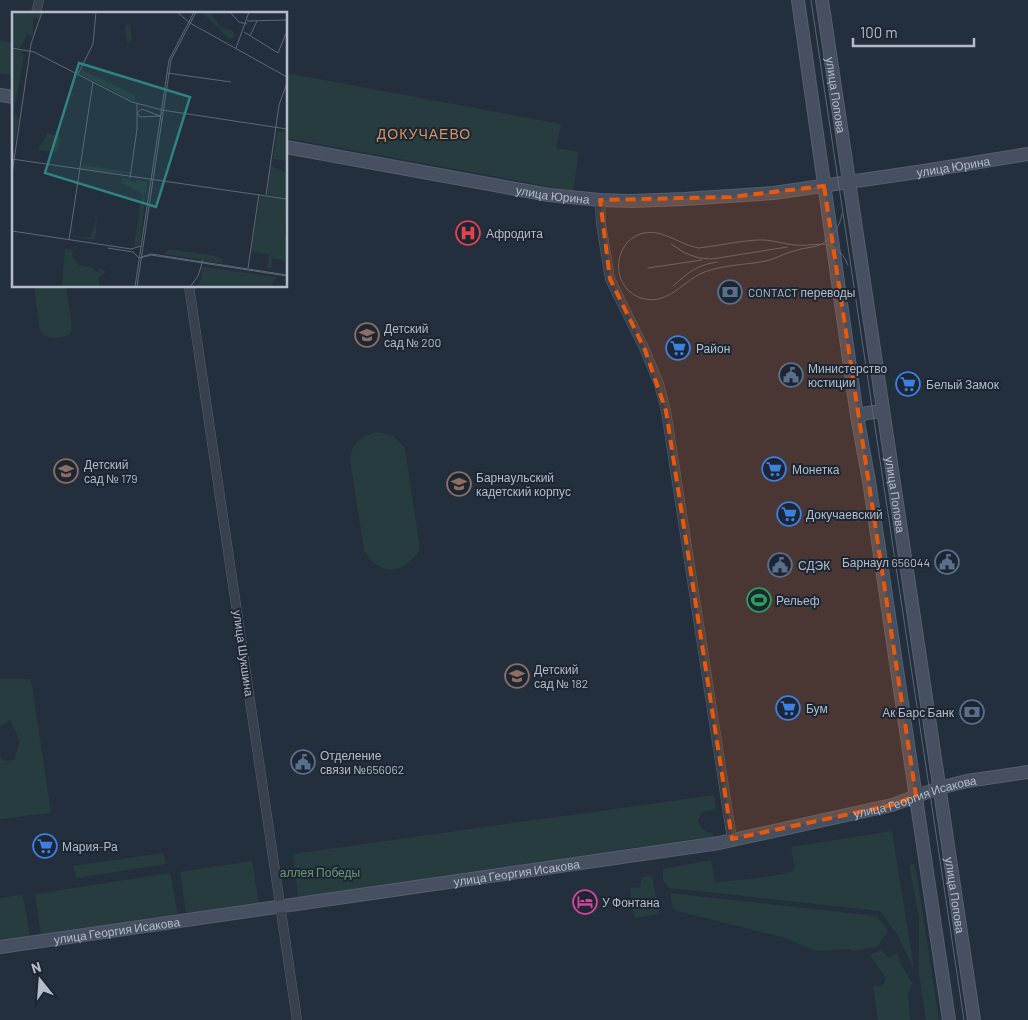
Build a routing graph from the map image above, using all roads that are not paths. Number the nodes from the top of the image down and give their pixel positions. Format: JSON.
{"nodes":[{"id":1,"x":798,"y":0,"type":"edge"},
{"id":2,"x":822,"y":0,"type":"edge"},
{"id":3,"x":288,"y":147,"type":"edge"},
{"id":4,"x":1028,"y":154,"type":"edge"},
{"id":5,"x":848,"y":182,"type":"junction"},
{"id":6,"x":824,"y":186,"type":"junction"},
{"id":7,"x":600,"y":200,"type":"junction"},
{"id":8,"x":189,"y":288,"type":"edge"},
{"id":9,"x":882,"y":411,"type":"junction"},
{"id":10,"x":857,"y":416,"type":"junction"},
{"id":11,"x":1028,"y":772,"type":"edge"},
{"id":12,"x":939,"y":788,"type":"junction"},
{"id":13,"x":916,"y":796,"type":"junction"},
{"id":14,"x":732,"y":839,"type":"junction"},
{"id":15,"x":281,"y":907,"type":"junction"},
{"id":16,"x":0,"y":947,"type":"edge"},
{"id":17,"x":298,"y":1020,"type":"edge"},
{"id":18,"x":949,"y":1020,"type":"edge"},
{"id":19,"x":974,"y":1020,"type":"edge"}],
"edges":[{"from":1,"to":6,"type":"main road","name":"улица Попова"},
{"from":2,"to":5,"type":"main road","name":"улица Попова"},
{"from":3,"to":7,"type":"main road","name":"улица Юрина"},
{"from":4,"to":5,"type":"main road","name":"улица Юрина"},
{"from":5,"to":6,"type":"main road","name":"улица Юрина"},
{"from":5,"to":9,"type":"main road","name":"улица Попова"},
{"from":6,"to":7,"type":"main road","name":"улица Юрина"},
{"from":6,"to":10,"type":"main road","name":"улица Попова"},
{"from":7,"to":14,"type":"street"},
{"from":8,"to":15,"type":"street","name":"улица Шукшина"},
{"from":9,"to":10,"type":"main road"},
{"from":9,"to":12,"type":"main road","name":"улица Попова"},
{"from":10,"to":13,"type":"main road","name":"улица Попова"},
{"from":11,"to":12,"type":"main road","name":"улица Георгия Исакова"},
{"from":12,"to":13,"type":"main road","name":"улица Георгия Исакова"},
{"from":12,"to":19,"type":"main road","name":"улица Попова"},
{"from":13,"to":14,"type":"main road","name":"улица Георгия Исакова"},
{"from":13,"to":18,"type":"main road","name":"улица Попова"},
{"from":14,"to":15,"type":"main road","name":"улица Георгия Исакова"},
{"from":15,"to":16,"type":"main road","name":"улица Георгия Исакова"},
{"from":15,"to":17,"type":"street","name":"улица Шукшина"}]}
